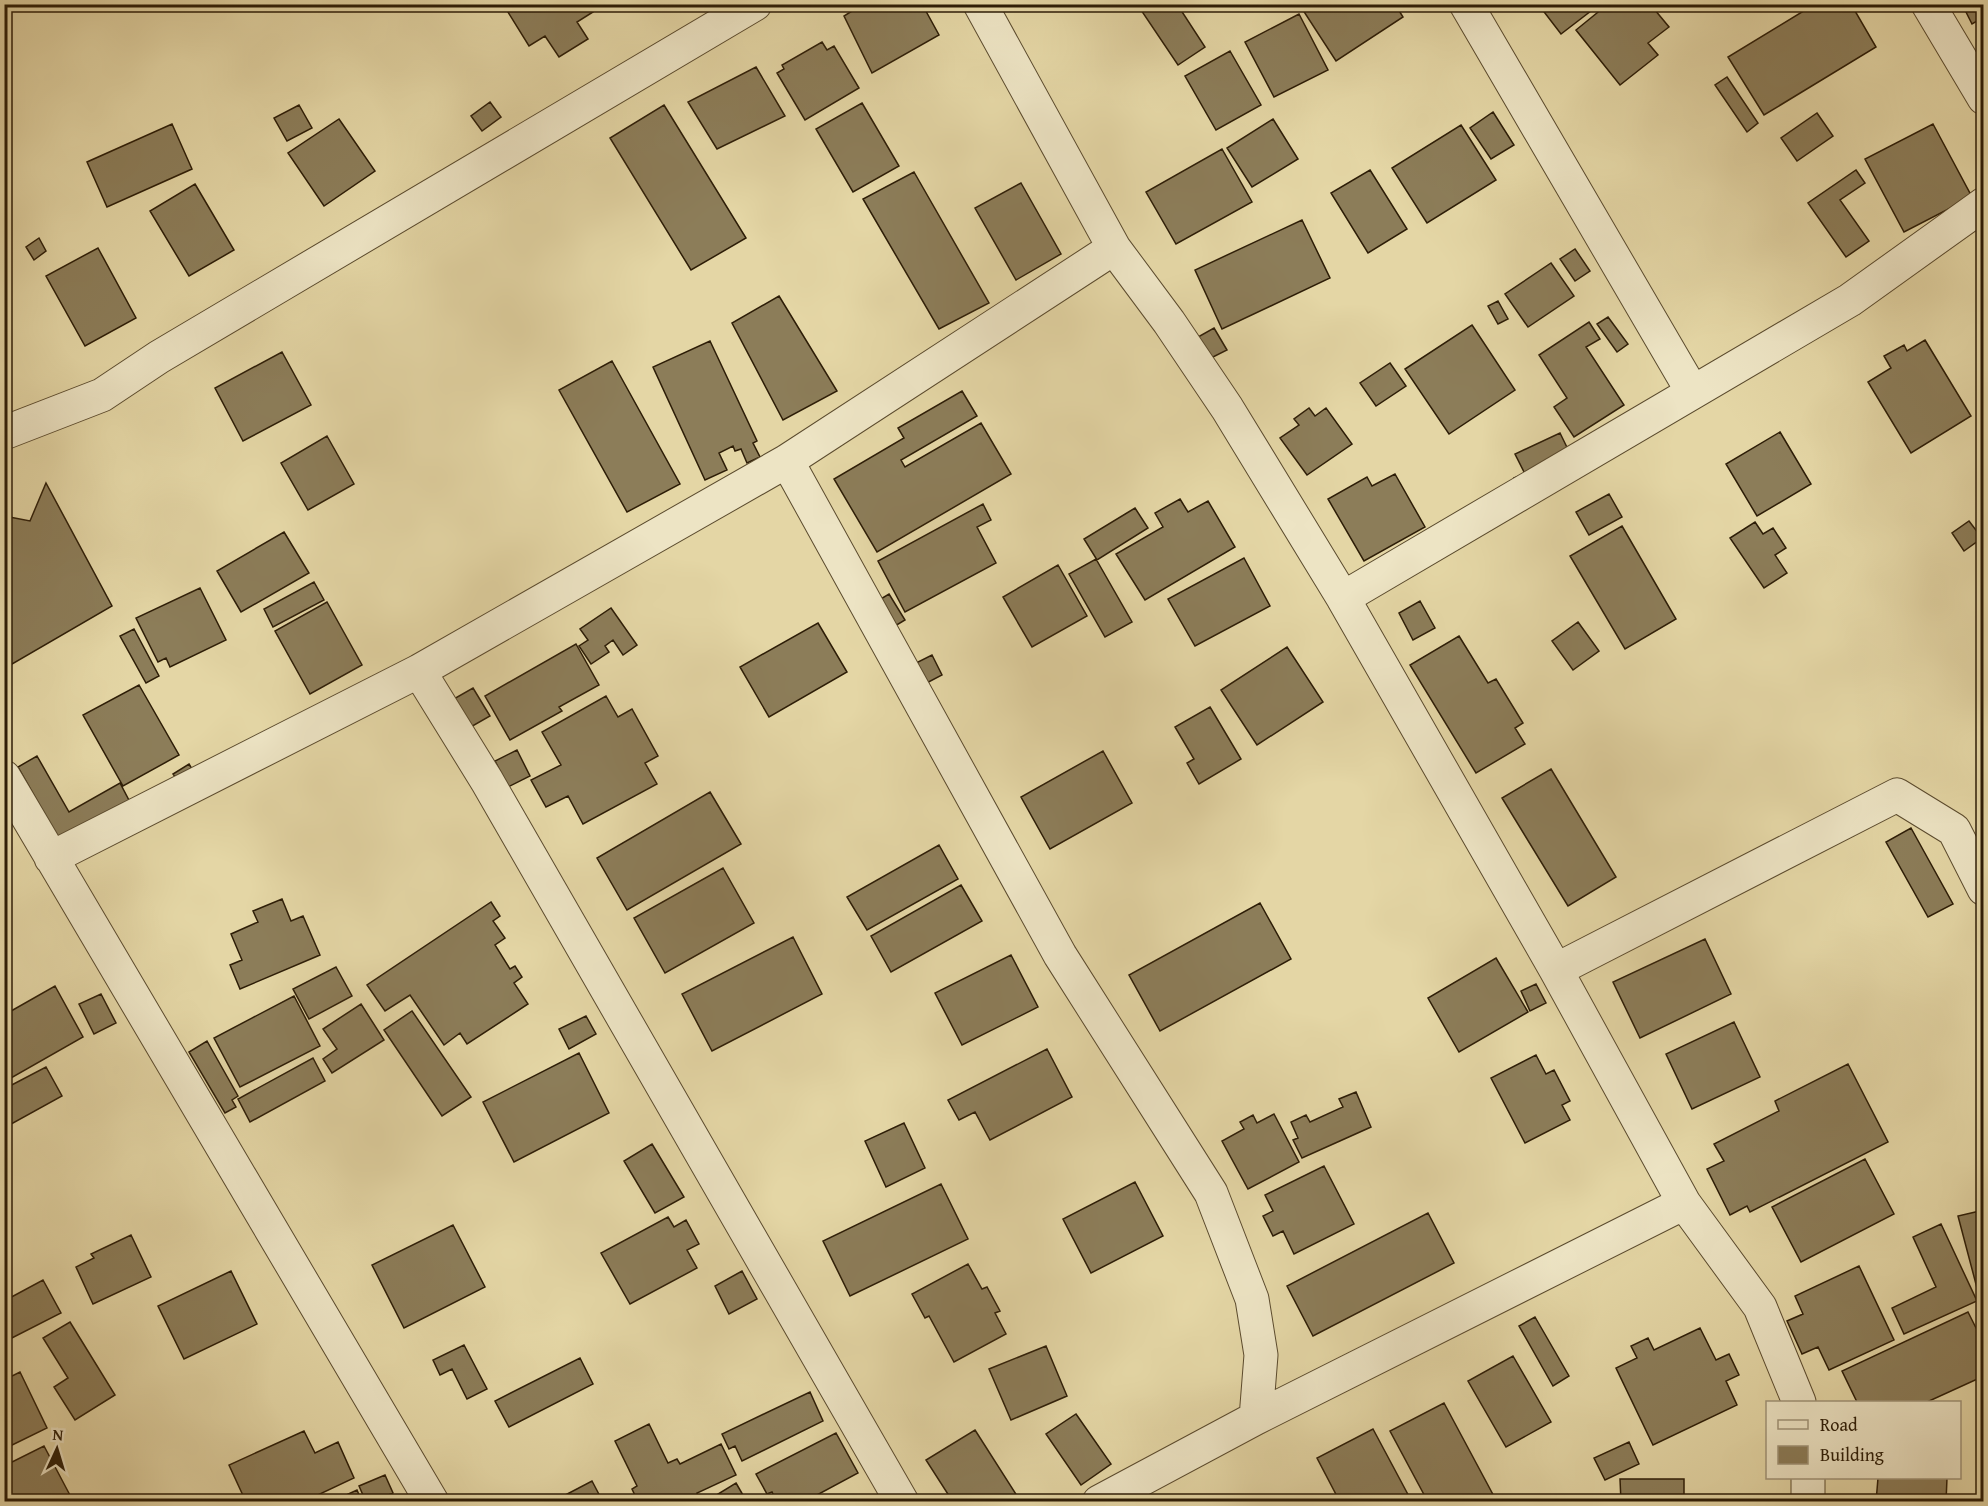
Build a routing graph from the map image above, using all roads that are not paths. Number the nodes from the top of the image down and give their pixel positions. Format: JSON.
{"nodes":[{"id":1,"x":755,"y":4,"type":"edge"},
{"id":2,"x":980,"y":4,"type":"edge"},
{"id":3,"x":1466,"y":4,"type":"edge"},
{"id":4,"x":1928,"y":4,"type":"edge"},
{"id":5,"x":1983,"y":98,"type":"edge"},
{"id":6,"x":1983,"y":204,"type":"edge"},
{"id":7,"x":1114,"y":248,"type":"junction"},
{"id":8,"x":1692,"y":392,"type":"junction"},
{"id":9,"x":4,"y":433,"type":"edge"},
{"id":10,"x":787,"y":461,"type":"junction"},
{"id":11,"x":1343,"y":598,"type":"junction"},
{"id":12,"x":419,"y":670,"type":"junction"},
{"id":13,"x":4,"y":777,"type":"edge"},
{"id":14,"x":51,"y":858,"type":"junction"},
{"id":15,"x":1983,"y":888,"type":"edge"},
{"id":16,"x":1556,"y":970,"type":"junction"},
{"id":17,"x":1684,"y":1203,"type":"junction"},
{"id":18,"x":1799,"y":1401,"type":"edge"},
{"id":19,"x":1256,"y":1418,"type":"junction"},
{"id":20,"x":1808,"y":1479,"type":"edge"},
{"id":21,"x":432,"y":1502,"type":"edge"},
{"id":22,"x":902,"y":1502,"type":"edge"},
{"id":23,"x":1099,"y":1502,"type":"edge"},
{"id":24,"x":1808,"y":1502,"type":"edge"}],
"edges":[{"from":1,"to":9,"type":"street"},
{"from":2,"to":7,"type":"street"},
{"from":3,"to":8,"type":"street"},
{"from":4,"to":5,"type":"street"},
{"from":6,"to":8,"type":"street"},
{"from":7,"to":10,"type":"street"},
{"from":7,"to":11,"type":"street"},
{"from":8,"to":11,"type":"street"},
{"from":10,"to":12,"type":"street"},
{"from":10,"to":19,"type":"street"},
{"from":11,"to":16,"type":"street"},
{"from":12,"to":14,"type":"street"},
{"from":12,"to":22,"type":"street"},
{"from":13,"to":14,"type":"street"},
{"from":14,"to":21,"type":"street"},
{"from":15,"to":16,"type":"street"},
{"from":16,"to":17,"type":"street"},
{"from":17,"to":18,"type":"street"},
{"from":17,"to":19,"type":"street"},
{"from":19,"to":23,"type":"street"},
{"from":20,"to":24,"type":"street"}]}
